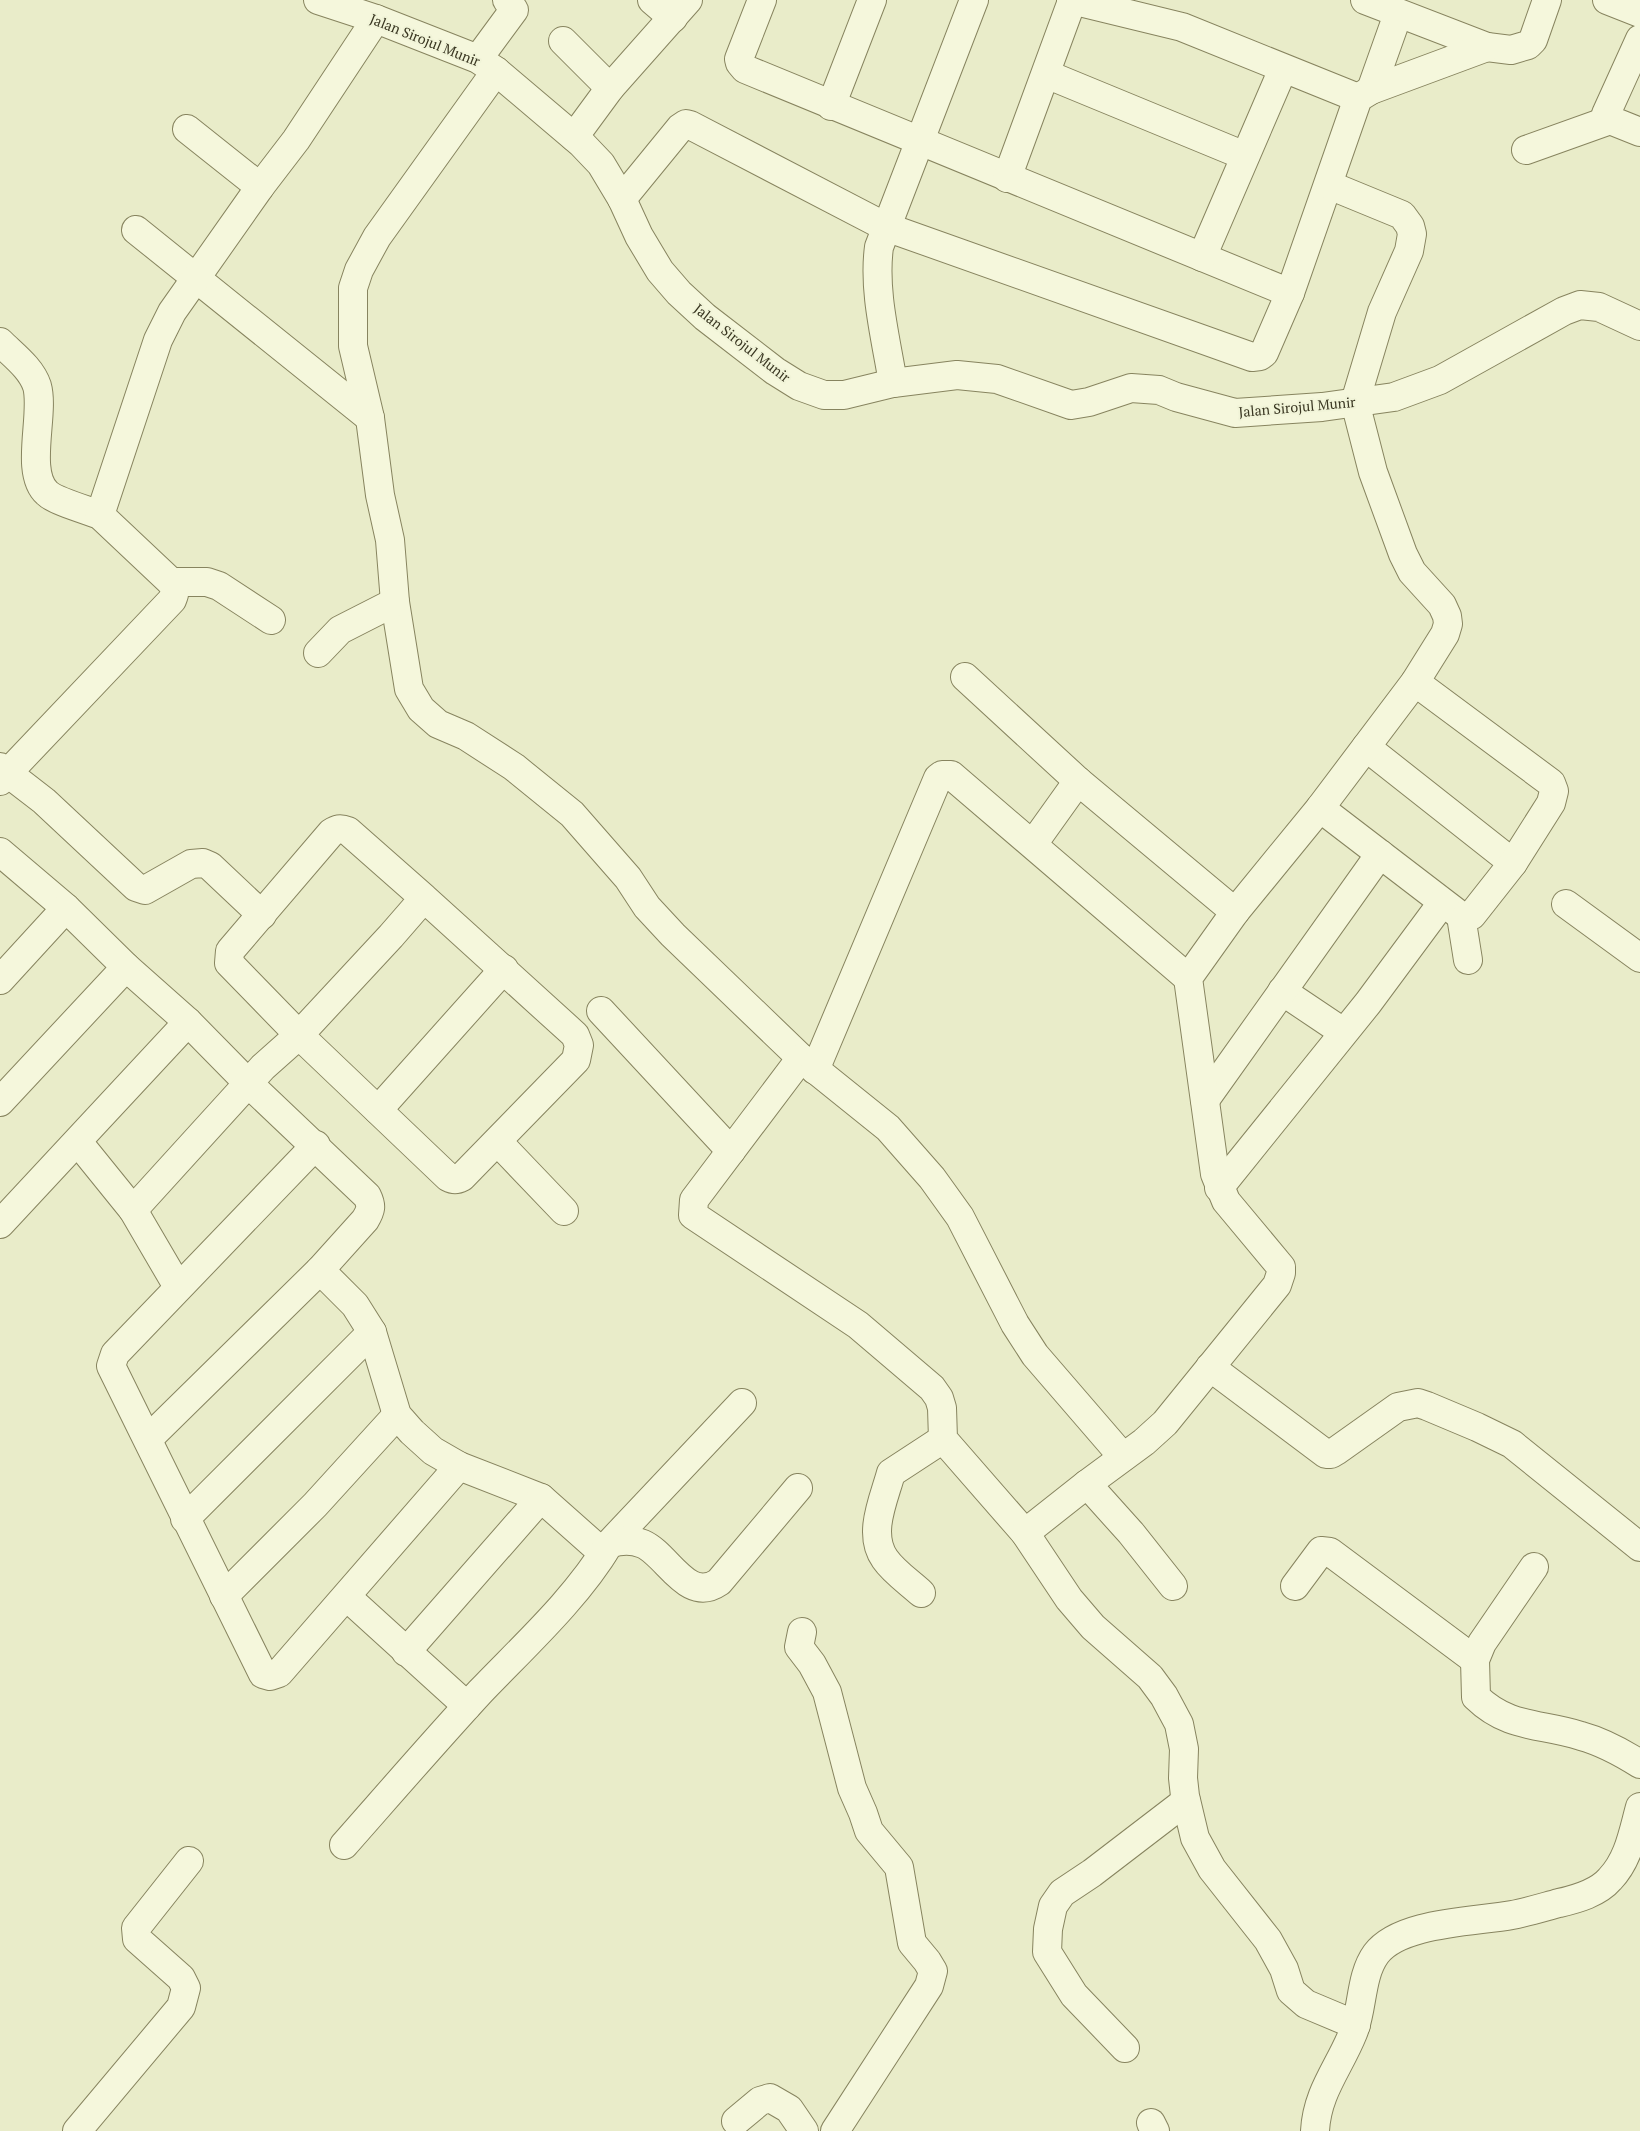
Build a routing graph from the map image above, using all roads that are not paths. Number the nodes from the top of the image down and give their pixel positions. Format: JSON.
{"nodes":[{"id":1,"x":507,"y":0,"type":"edge"},
{"id":2,"x":652,"y":0,"type":"edge"},
{"id":3,"x":762,"y":0,"type":"edge"},
{"id":4,"x":871,"y":0,"type":"edge"},
{"id":5,"x":974,"y":0,"type":"edge"},
{"id":6,"x":1071,"y":0,"type":"edge"},
{"id":7,"x":1366,"y":0,"type":"edge"},
{"id":8,"x":1547,"y":0,"type":"edge"},
{"id":9,"x":1607,"y":0,"type":"edge"},
{"id":10,"x":336,"y":2,"type":"edge"},
{"id":11,"x":680,"y":9,"type":"edge"},
{"id":12,"x":1640,"y":13,"type":"edge"},
{"id":13,"x":1398,"y":14,"type":"junction"},
{"id":14,"x":376,"y":19,"type":"junction"},
{"id":15,"x":1640,"y":38,"type":"edge"},
{"id":16,"x":563,"y":41,"type":"dead end"},
{"id":17,"x":1488,"y":47,"type":"junction"},
{"id":18,"x":487,"y":65,"type":"junction"},
{"id":19,"x":1283,"y":69,"type":"junction"},
{"id":20,"x":1046,"y":74,"type":"junction"},
{"id":21,"x":610,"y":88,"type":"junction"},
{"id":22,"x":1365,"y":94,"type":"junction"},
{"id":23,"x":831,"y":106,"type":"junction"},
{"id":24,"x":1608,"y":117,"type":"junction"},
{"id":25,"x":187,"y":129,"type":"dead end"},
{"id":26,"x":1640,"y":132,"type":"edge"},
{"id":27,"x":574,"y":137,"type":"junction"},
{"id":28,"x":918,"y":142,"type":"junction"},
{"id":29,"x":1526,"y":150,"type":"dead end"},
{"id":30,"x":1245,"y":156,"type":"junction"},
{"id":31,"x":1006,"y":178,"type":"junction"},
{"id":32,"x":1329,"y":185,"type":"junction"},
{"id":33,"x":260,"y":187,"type":"junction"},
{"id":34,"x":622,"y":199,"type":"junction"},
{"id":35,"x":886,"y":227,"type":"junction"},
{"id":36,"x":136,"y":230,"type":"dead end"},
{"id":37,"x":1202,"y":257,"type":"junction"},
{"id":38,"x":196,"y":277,"type":"junction"},
{"id":39,"x":1290,"y":293,"type":"junction"},
{"id":40,"x":1640,"y":326,"type":"edge"},
{"id":41,"x":0,"y":342,"type":"edge"},
{"id":42,"x":893,"y":382,"type":"junction"},
{"id":43,"x":1355,"y":402,"type":"junction"},
{"id":44,"x":370,"y":418,"type":"junction"},
{"id":45,"x":100,"y":515,"type":"junction"},
{"id":46,"x":172,"y":582,"type":"junction"},
{"id":47,"x":395,"y":602,"type":"junction"},
{"id":48,"x":271,"y":620,"type":"dead end"},
{"id":49,"x":318,"y":653,"type":"dead end"},
{"id":50,"x":965,"y":677,"type":"dead end"},
{"id":51,"x":1415,"y":682,"type":"junction"},
{"id":52,"x":1366,"y":747,"type":"junction"},
{"id":53,"x":3,"y":774,"type":"edge"},
{"id":54,"x":1078,"y":781,"type":"junction"},
{"id":55,"x":1320,"y":808,"type":"junction"},
{"id":56,"x":1033,"y":844,"type":"junction"},
{"id":57,"x":0,"y":853,"type":"edge"},
{"id":58,"x":1380,"y":854,"type":"junction"},
{"id":59,"x":1513,"y":863,"type":"junction"},
{"id":60,"x":424,"y":898,"type":"junction"},
{"id":61,"x":1566,"y":904,"type":"dead end"},
{"id":62,"x":66,"y":908,"type":"junction"},
{"id":63,"x":1451,"y":910,"type":"junction"},
{"id":64,"x":1235,"y":912,"type":"junction"},
{"id":65,"x":262,"y":915,"type":"junction"},
{"id":66,"x":1640,"y":958,"type":"edge"},
{"id":67,"x":1468,"y":960,"type":"dead end"},
{"id":68,"x":126,"y":967,"type":"junction"},
{"id":69,"x":504,"y":969,"type":"junction"},
{"id":70,"x":1188,"y":978,"type":"junction"},
{"id":71,"x":0,"y":980,"type":"edge"},
{"id":72,"x":1282,"y":991,"type":"junction"},
{"id":73,"x":601,"y":1011,"type":"dead end"},
{"id":74,"x":188,"y":1022,"type":"junction"},
{"id":75,"x":1343,"y":1032,"type":"junction"},
{"id":76,"x":272,"y":1059,"type":"junction"},
{"id":77,"x":808,"y":1064,"type":"junction"},
{"id":78,"x":1205,"y":1100,"type":"junction"},
{"id":79,"x":0,"y":1102,"type":"edge"},
{"id":80,"x":378,"y":1110,"type":"junction"},
{"id":81,"x":78,"y":1142,"type":"junction"},
{"id":82,"x":498,"y":1142,"type":"junction"},
{"id":83,"x":316,"y":1146,"type":"junction"},
{"id":84,"x":731,"y":1151,"type":"junction"},
{"id":85,"x":1219,"y":1188,"type":"junction"},
{"id":86,"x":133,"y":1210,"type":"junction"},
{"id":87,"x":564,"y":1212,"type":"dead end"},
{"id":88,"x":0,"y":1224,"type":"edge"},
{"id":89,"x":320,"y":1270,"type":"junction"},
{"id":90,"x":178,"y":1287,"type":"junction"},
{"id":91,"x":372,"y":1332,"type":"junction"},
{"id":92,"x":1210,"y":1367,"type":"junction"},
{"id":93,"x":742,"y":1403,"type":"dead end"},
{"id":94,"x":397,"y":1415,"type":"junction"},
{"id":95,"x":148,"y":1439,"type":"junction"},
{"id":96,"x":943,"y":1439,"type":"junction"},
{"id":97,"x":1123,"y":1457,"type":"junction"},
{"id":98,"x":459,"y":1466,"type":"junction"},
{"id":99,"x":1087,"y":1484,"type":"junction"},
{"id":100,"x":798,"y":1488,"type":"dead end"},
{"id":101,"x":541,"y":1498,"type":"junction"},
{"id":102,"x":185,"y":1519,"type":"junction"},
{"id":103,"x":1025,"y":1533,"type":"junction"},
{"id":104,"x":1640,"y":1547,"type":"edge"},
{"id":105,"x":606,"y":1549,"type":"junction"},
{"id":106,"x":1534,"y":1567,"type":"dead end"},
{"id":107,"x":1172,"y":1586,"type":"dead end"},
{"id":108,"x":1295,"y":1586,"type":"dead end"},
{"id":109,"x":921,"y":1594,"type":"dead end"},
{"id":110,"x":224,"y":1596,"type":"junction"},
{"id":111,"x":347,"y":1597,"type":"junction"},
{"id":112,"x":802,"y":1632,"type":"dead end"},
{"id":113,"x":406,"y":1652,"type":"junction"},
{"id":114,"x":1476,"y":1660,"type":"junction"},
{"id":115,"x":467,"y":1706,"type":"junction"},
{"id":116,"x":1640,"y":1764,"type":"edge"},
{"id":117,"x":1186,"y":1801,"type":"junction"},
{"id":118,"x":1640,"y":1806,"type":"edge"},
{"id":119,"x":344,"y":1845,"type":"dead end"},
{"id":120,"x":189,"y":1861,"type":"dead end"},
{"id":121,"x":1356,"y":2025,"type":"junction"},
{"id":122,"x":1125,"y":2048,"type":"dead end"},
{"id":123,"x":736,"y":2121,"type":"dead end"},
{"id":124,"x":77,"y":2131,"type":"edge"},
{"id":125,"x":804,"y":2131,"type":"edge"},
{"id":126,"x":835,"y":2131,"type":"edge"},
{"id":127,"x":1315,"y":2131,"type":"edge"}],
"edges":[{"from":1,"to":18,"type":"street"},
{"from":2,"to":11,"type":"street"},
{"from":3,"to":23,"type":"street"},
{"from":4,"to":23,"type":"street"},
{"from":5,"to":28,"type":"street"},
{"from":6,"to":19,"type":"street"},
{"from":6,"to":20,"type":"street"},
{"from":7,"to":13,"type":"street"},
{"from":8,"to":17,"type":"street"},
{"from":9,"to":12,"type":"street"},
{"from":10,"to":14,"type":"street","name":"Jalan Sirojul Munir"},
{"from":11,"to":21,"type":"street"},
{"from":13,"to":17,"type":"street"},
{"from":13,"to":22,"type":"street"},
{"from":14,"to":18,"type":"street","name":"Jalan Sirojul Munir"},
{"from":14,"to":33,"type":"street"},
{"from":15,"to":24,"type":"street"},
{"from":16,"to":21,"type":"street"},
{"from":17,"to":22,"type":"street"},
{"from":18,"to":27,"type":"street","name":"Jalan Sirojul Munir"},
{"from":18,"to":44,"type":"street"},
{"from":19,"to":22,"type":"street"},
{"from":19,"to":30,"type":"street"},
{"from":20,"to":30,"type":"street"},
{"from":20,"to":31,"type":"street"},
{"from":21,"to":27,"type":"street"},
{"from":22,"to":32,"type":"street"},
{"from":23,"to":28,"type":"street"},
{"from":24,"to":26,"type":"street"},
{"from":24,"to":29,"type":"street"},
{"from":25,"to":33,"type":"street"},
{"from":27,"to":34,"type":"street","name":"Jalan Sirojul Munir"},
{"from":28,"to":31,"type":"street"},
{"from":28,"to":35,"type":"street"},
{"from":30,"to":37,"type":"street"},
{"from":31,"to":37,"type":"street"},
{"from":32,"to":39,"type":"street"},
{"from":32,"to":43,"type":"street"},
{"from":33,"to":38,"type":"street"},
{"from":34,"to":35,"type":"street"},
{"from":34,"to":42,"type":"street","name":"Jalan Sirojul Munir"},
{"from":35,"to":39,"type":"street"},
{"from":35,"to":42,"type":"street"},
{"from":36,"to":38,"type":"street"},
{"from":37,"to":39,"type":"street"},
{"from":38,"to":44,"type":"street"},
{"from":38,"to":45,"type":"street"},
{"from":40,"to":43,"type":"street","name":"Jalan Sirojul Munir"},
{"from":41,"to":45,"type":"street"},
{"from":42,"to":43,"type":"street","name":"Jalan Sirojul Munir"},
{"from":43,"to":51,"type":"street"},
{"from":44,"to":47,"type":"street"},
{"from":45,"to":46,"type":"street"},
{"from":46,"to":48,"type":"street"},
{"from":46,"to":53,"type":"street"},
{"from":47,"to":49,"type":"street"},
{"from":47,"to":77,"type":"street"},
{"from":50,"to":54,"type":"street"},
{"from":51,"to":52,"type":"street"},
{"from":51,"to":59,"type":"street"},
{"from":52,"to":55,"type":"street"},
{"from":52,"to":59,"type":"street"},
{"from":53,"to":65,"type":"street"},
{"from":54,"to":56,"type":"street"},
{"from":54,"to":64,"type":"street"},
{"from":55,"to":58,"type":"street"},
{"from":55,"to":64,"type":"street"},
{"from":56,"to":70,"type":"street"},
{"from":56,"to":77,"type":"street"},
{"from":57,"to":62,"type":"street"},
{"from":58,"to":63,"type":"street"},
{"from":58,"to":72,"type":"street"},
{"from":59,"to":63,"type":"street"},
{"from":60,"to":65,"type":"street"},
{"from":60,"to":69,"type":"street"},
{"from":60,"to":76,"type":"street"},
{"from":61,"to":66,"type":"street"},
{"from":62,"to":68,"type":"street"},
{"from":62,"to":71,"type":"street"},
{"from":63,"to":67,"type":"street"},
{"from":63,"to":75,"type":"street"},
{"from":64,"to":70,"type":"street"},
{"from":65,"to":76,"type":"street"},
{"from":68,"to":74,"type":"street"},
{"from":68,"to":79,"type":"street"},
{"from":69,"to":80,"type":"street"},
{"from":69,"to":82,"type":"street"},
{"from":70,"to":78,"type":"street"},
{"from":72,"to":75,"type":"street"},
{"from":72,"to":78,"type":"street"},
{"from":73,"to":84,"type":"street"},
{"from":74,"to":76,"type":"street"},
{"from":74,"to":81,"type":"street"},
{"from":75,"to":85,"type":"street"},
{"from":76,"to":80,"type":"street"},
{"from":76,"to":83,"type":"street"},
{"from":76,"to":86,"type":"street"},
{"from":77,"to":84,"type":"street"},
{"from":77,"to":97,"type":"street"},
{"from":78,"to":85,"type":"street"},
{"from":80,"to":82,"type":"street"},
{"from":81,"to":86,"type":"street"},
{"from":81,"to":88,"type":"street"},
{"from":82,"to":87,"type":"street"},
{"from":83,"to":89,"type":"street"},
{"from":83,"to":90,"type":"street"},
{"from":84,"to":96,"type":"street"},
{"from":85,"to":92,"type":"street"},
{"from":86,"to":90,"type":"street"},
{"from":89,"to":91,"type":"street"},
{"from":89,"to":95,"type":"street"},
{"from":90,"to":95,"type":"street"},
{"from":91,"to":94,"type":"street"},
{"from":91,"to":102,"type":"street"},
{"from":92,"to":97,"type":"street"},
{"from":92,"to":104,"type":"street"},
{"from":93,"to":105,"type":"street"},
{"from":94,"to":98,"type":"street"},
{"from":94,"to":110,"type":"street"},
{"from":95,"to":102,"type":"street"},
{"from":96,"to":103,"type":"street"},
{"from":96,"to":109,"type":"street"},
{"from":97,"to":99,"type":"street"},
{"from":98,"to":101,"type":"street"},
{"from":98,"to":111,"type":"street"},
{"from":99,"to":103,"type":"street"},
{"from":99,"to":107,"type":"street"},
{"from":100,"to":105,"type":"street"},
{"from":101,"to":105,"type":"street"},
{"from":101,"to":113,"type":"street"},
{"from":102,"to":110,"type":"street"},
{"from":103,"to":117,"type":"street"},
{"from":105,"to":115,"type":"street"},
{"from":106,"to":114,"type":"street"},
{"from":108,"to":114,"type":"street"},
{"from":110,"to":111,"type":"street"},
{"from":111,"to":113,"type":"street"},
{"from":112,"to":126,"type":"street"},
{"from":113,"to":115,"type":"street"},
{"from":114,"to":116,"type":"street"},
{"from":115,"to":119,"type":"street"},
{"from":117,"to":121,"type":"street"},
{"from":117,"to":122,"type":"street"},
{"from":118,"to":121,"type":"street"},
{"from":120,"to":124,"type":"street"},
{"from":121,"to":127,"type":"street"},
{"from":123,"to":125,"type":"street"}]}
